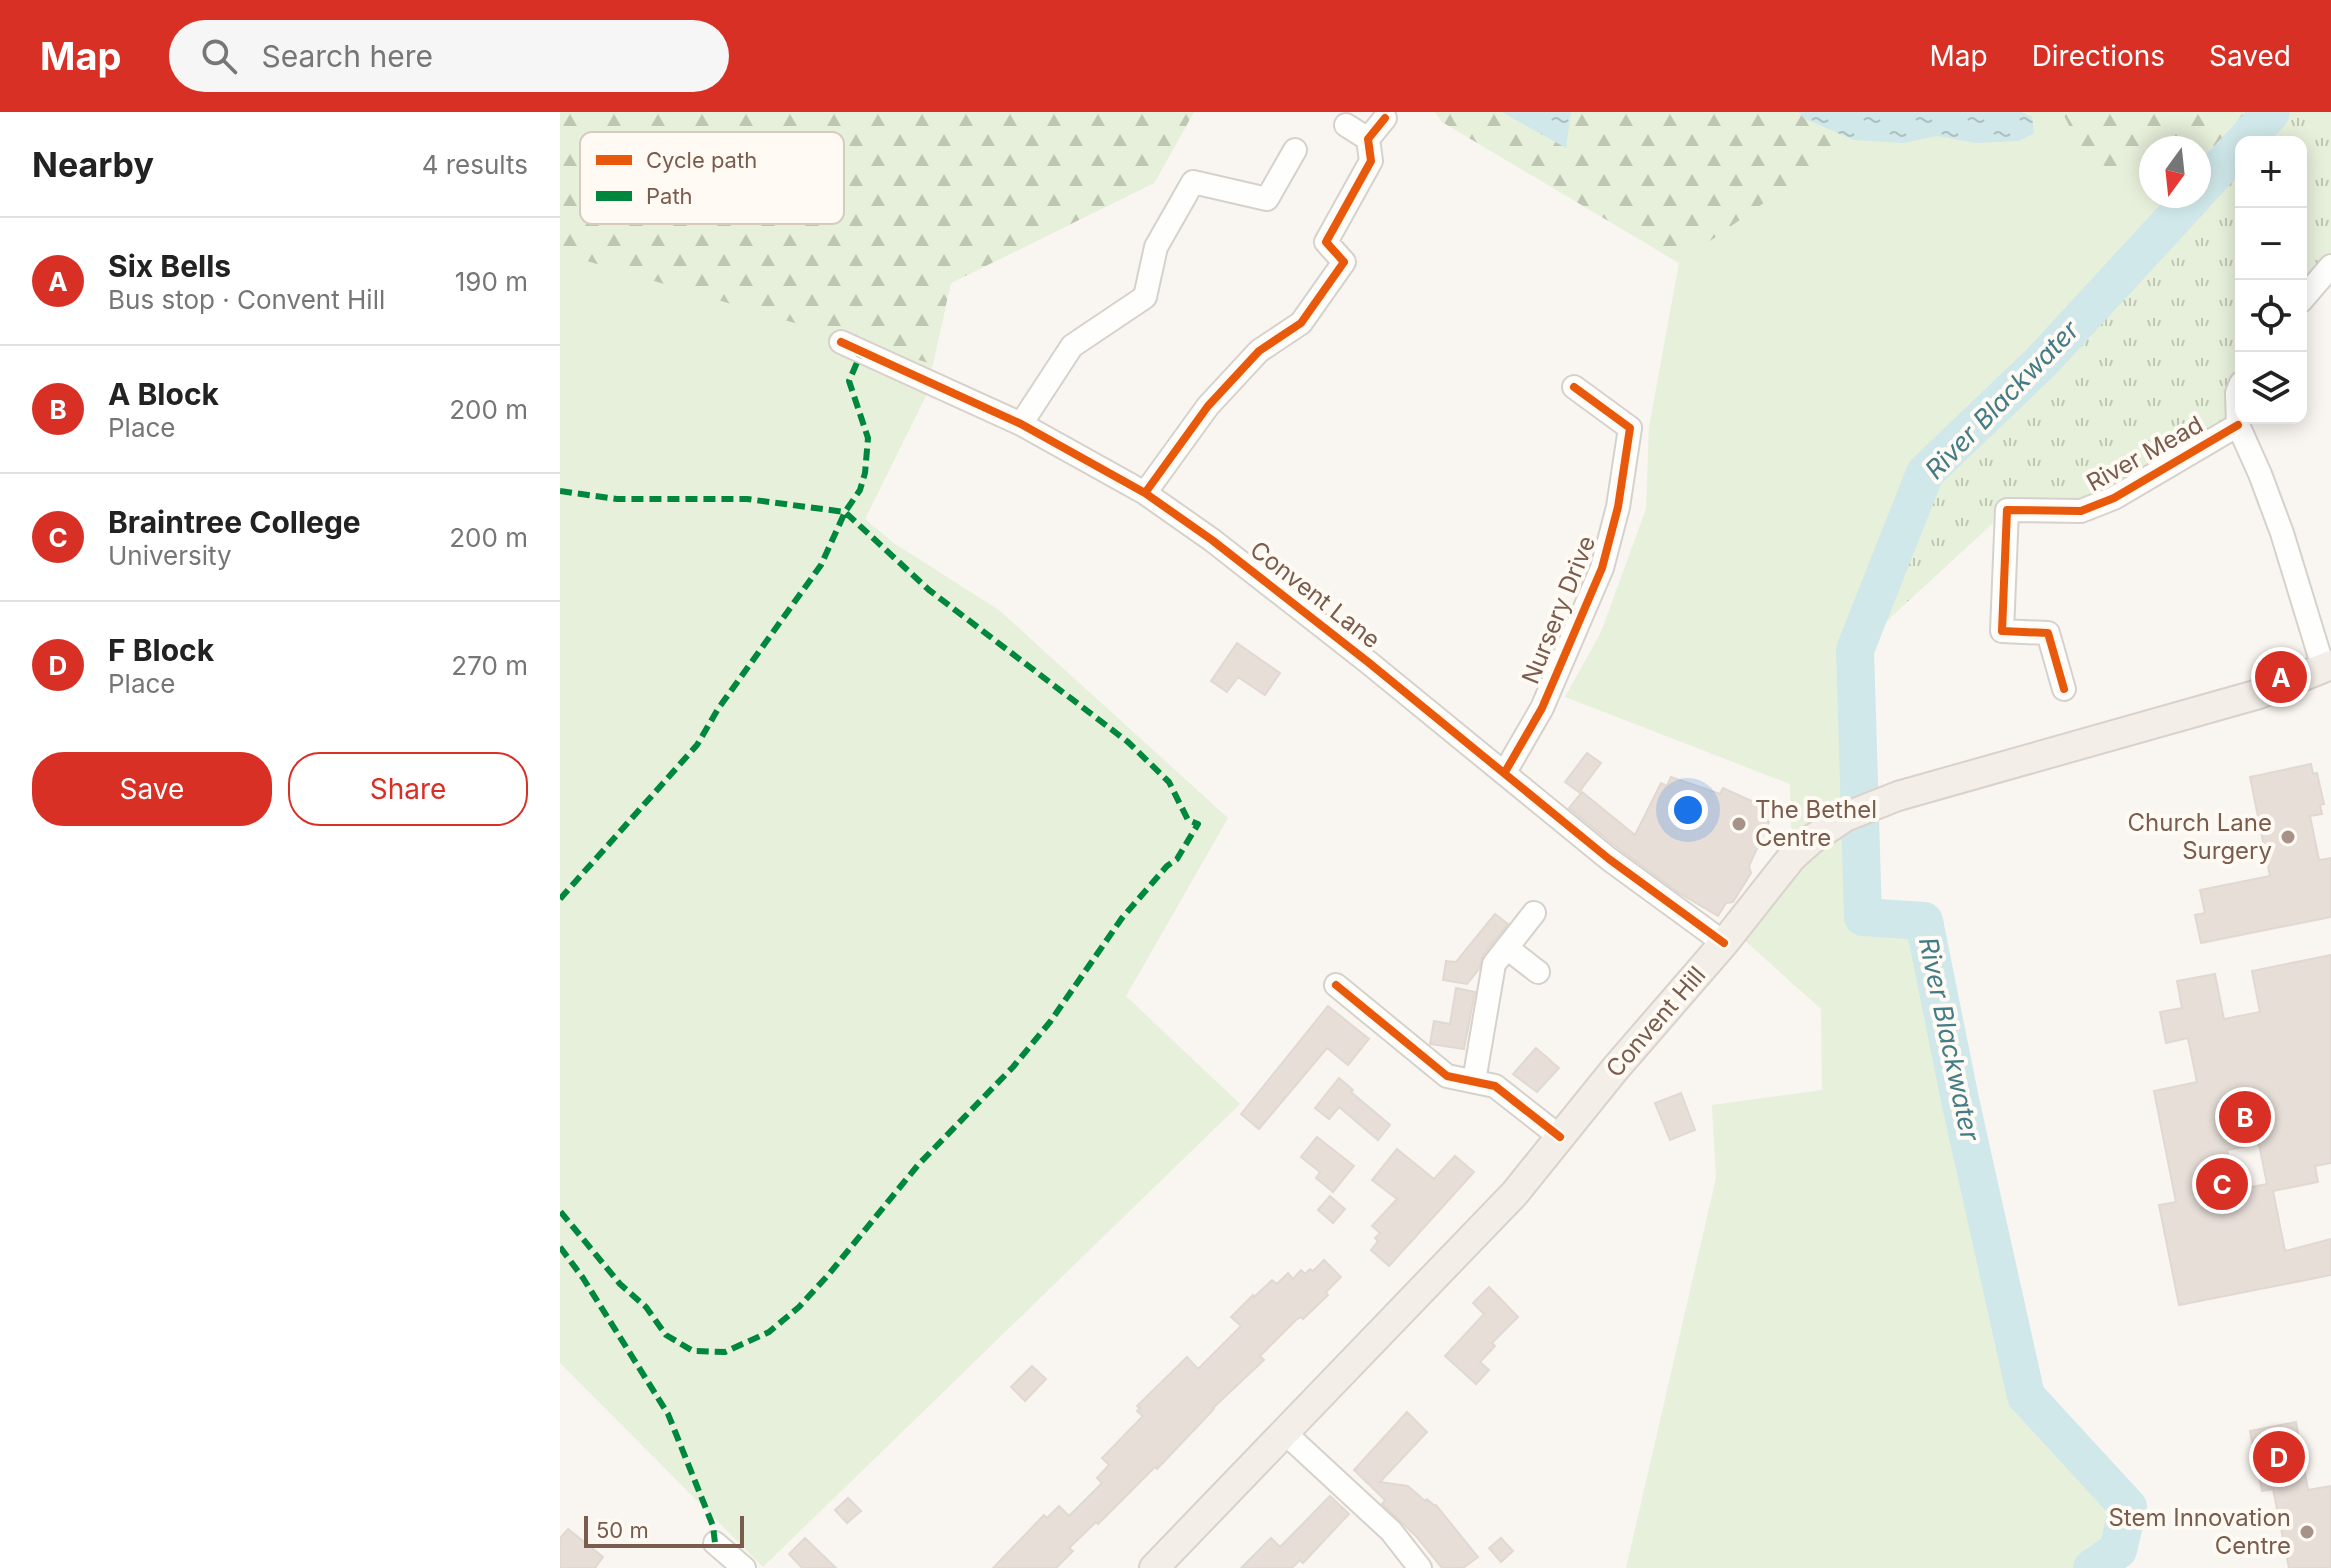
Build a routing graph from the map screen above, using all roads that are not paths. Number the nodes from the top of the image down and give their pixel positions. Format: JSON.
{"nodes":[{"id":1,"x":1385,"y":118,"type":"dead end"},
{"id":2,"x":1346,"y":125,"type":"dead end"},
{"id":3,"x":1295,"y":150,"type":"dead end"},
{"id":4,"x":1369,"y":150,"type":"junction"},
{"id":5,"x":2331,"y":266,"type":"edge"},
{"id":6,"x":2307,"y":294,"type":"edge"},
{"id":7,"x":2331,"y":301,"type":"edge"},
{"id":8,"x":841,"y":342,"type":"dead end"},
{"id":9,"x":1574,"y":387,"type":"dead end"},
{"id":10,"x":1021,"y":424,"type":"junction"},
{"id":11,"x":2238,"y":425,"type":"joint"},
{"id":12,"x":1145,"y":493,"type":"junction"},
{"id":13,"x":2327,"y":666,"type":"edge"},
{"id":14,"x":2064,"y":689,"type":"dead end"},
{"id":15,"x":1505,"y":772,"type":"junction"},
{"id":16,"x":1534,"y":913,"type":"dead end"},
{"id":17,"x":1724,"y":943,"type":"junction"},
{"id":18,"x":1507,"y":948,"type":"junction"},
{"id":19,"x":1538,"y":972,"type":"dead end"},
{"id":20,"x":1336,"y":985,"type":"dead end"},
{"id":21,"x":1474,"y":1081,"type":"junction"},
{"id":22,"x":1560,"y":1137,"type":"junction"},
{"id":23,"x":1285,"y":1433,"type":"junction"},
{"id":24,"x":715,"y":1543,"type":"dead end"},
{"id":25,"x":744,"y":1568,"type":"edge"},
{"id":26,"x":1154,"y":1568,"type":"edge"},
{"id":27,"x":1420,"y":1568,"type":"edge"}],
"edges":[{"from":1,"to":4,"type":"street"},
{"from":2,"to":4,"type":"street"},
{"from":3,"to":10,"type":"street"},
{"from":4,"to":12,"type":"street"},
{"from":5,"to":6,"type":"street"},
{"from":6,"to":7,"type":"street"},
{"from":8,"to":10,"type":"street","name":"Convent Lane"},
{"from":9,"to":15,"type":"street","name":"Nursery Drive"},
{"from":10,"to":12,"type":"street","name":"Convent Lane"},
{"from":11,"to":13,"type":"street","name":"River Mead"},
{"from":11,"to":14,"type":"street","name":"River Mead"},
{"from":12,"to":15,"type":"street","name":"Convent Lane"},
{"from":13,"to":17,"type":"main road","name":"Convent Hill"},
{"from":15,"to":17,"type":"street","name":"Convent Lane"},
{"from":16,"to":18,"type":"street"},
{"from":17,"to":22,"type":"main road","name":"Convent Hill"},
{"from":18,"to":19,"type":"street"},
{"from":18,"to":21,"type":"street"},
{"from":20,"to":21,"type":"street"},
{"from":21,"to":22,"type":"street"},
{"from":22,"to":23,"type":"main road","name":"Convent Hill"},
{"from":23,"to":26,"type":"main road","name":"Convent Hill"},
{"from":23,"to":27,"type":"street"},
{"from":24,"to":25,"type":"street"}]}
